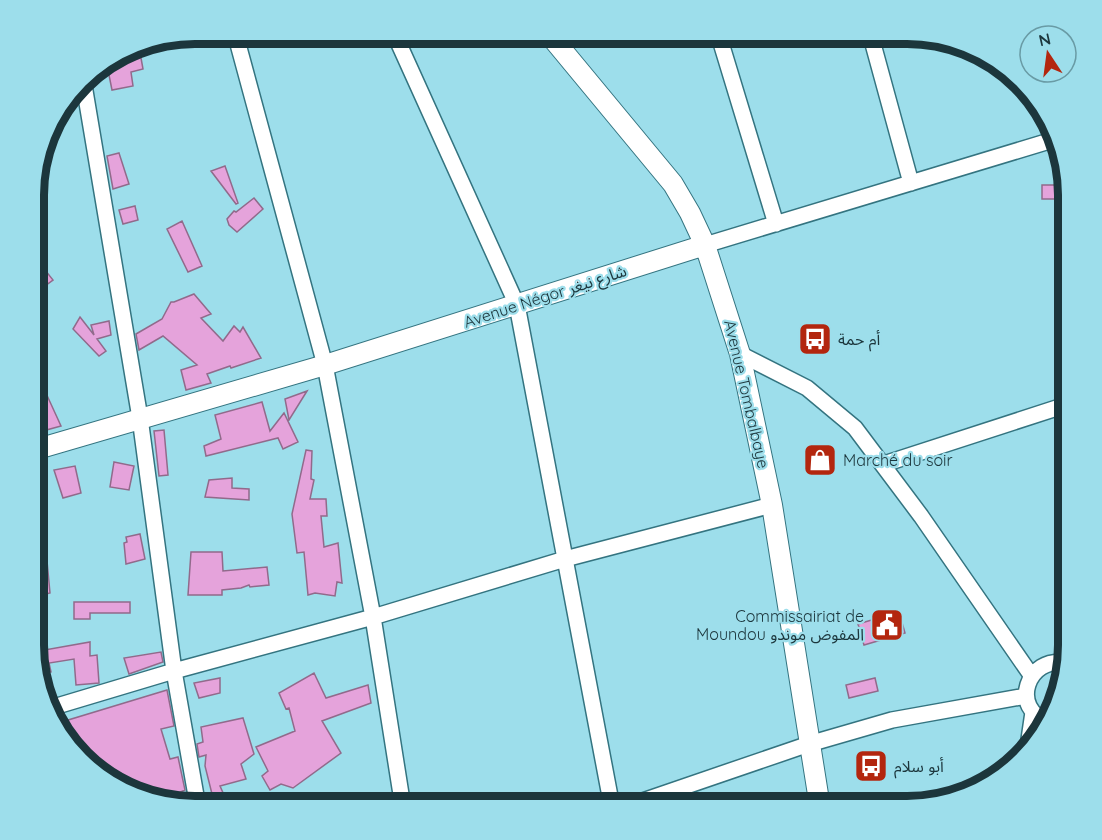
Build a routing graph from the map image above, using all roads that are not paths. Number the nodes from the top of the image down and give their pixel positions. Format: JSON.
{"nodes":[{"id":1,"x":238,"y":44,"type":"edge"},
{"id":2,"x":399,"y":44,"type":"edge"},
{"id":3,"x":557,"y":44,"type":"edge"},
{"id":4,"x":721,"y":44,"type":"edge"},
{"id":5,"x":873,"y":44,"type":"edge"},
{"id":6,"x":85,"y":91,"type":"edge"},
{"id":7,"x":1049,"y":141,"type":"edge"},
{"id":8,"x":910,"y":183,"type":"junction"},
{"id":9,"x":776,"y":224,"type":"junction"},
{"id":10,"x":705,"y":245,"type":"junction"},
{"id":11,"x":516,"y":305,"type":"junction"},
{"id":12,"x":740,"y":354,"type":"junction"},
{"id":13,"x":325,"y":365,"type":"junction"},
{"id":14,"x":1058,"y":408,"type":"edge"},
{"id":15,"x":140,"y":418,"type":"junction"},
{"id":16,"x":44,"y":447,"type":"edge"},
{"id":17,"x":884,"y":464,"type":"junction"},
{"id":18,"x":772,"y":505,"type":"junction"},
{"id":19,"x":565,"y":559,"type":"junction"},
{"id":20,"x":373,"y":617,"type":"junction"},
{"id":21,"x":1057,"y":662,"type":"edge"},
{"id":22,"x":174,"y":671,"type":"junction"},
{"id":23,"x":1032,"y":675,"type":"junction"},
{"id":24,"x":1026,"y":696,"type":"junction"},
{"id":25,"x":56,"y":706,"type":"edge"},
{"id":26,"x":1033,"y":712,"type":"junction"},
{"id":27,"x":1041,"y":717,"type":"edge"},
{"id":28,"x":1030,"y":734,"type":"edge"},
{"id":29,"x":809,"y":744,"type":"junction"},
{"id":30,"x":196,"y":796,"type":"edge"},
{"id":31,"x":402,"y":796,"type":"edge"},
{"id":32,"x":610,"y":796,"type":"edge"},
{"id":33,"x":657,"y":796,"type":"edge"},
{"id":34,"x":818,"y":796,"type":"edge"}],
"edges":[{"from":1,"to":13,"type":"street"},
{"from":2,"to":11,"type":"street"},
{"from":3,"to":10,"type":"main road","name":"Avenue Tombalbaye"},
{"from":4,"to":9,"type":"street"},
{"from":5,"to":8,"type":"street"},
{"from":6,"to":15,"type":"street"},
{"from":7,"to":8,"type":"street","name":"Avenue Négor شارع نيغر"},
{"from":8,"to":9,"type":"street","name":"Avenue Négor شارع نيغر"},
{"from":9,"to":10,"type":"street","name":"Avenue Négor شارع نيغر"},
{"from":10,"to":11,"type":"main road","name":"Avenue Négor شارع نيغر"},
{"from":10,"to":12,"type":"main road","name":"Avenue Tombalbaye"},
{"from":11,"to":13,"type":"main road","name":"Avenue Négor شارع نيغر"},
{"from":11,"to":19,"type":"street"},
{"from":12,"to":17,"type":"street"},
{"from":12,"to":18,"type":"main road","name":"Avenue Tombalbaye"},
{"from":13,"to":15,"type":"main road","name":"Avenue Négor شارع نيغر"},
{"from":13,"to":20,"type":"street"},
{"from":14,"to":17,"type":"street"},
{"from":15,"to":16,"type":"main road","name":"Avenue Négor شارع نيغر"},
{"from":15,"to":22,"type":"street"},
{"from":17,"to":23,"type":"street"},
{"from":18,"to":19,"type":"street"},
{"from":18,"to":29,"type":"main road","name":"Avenue Tombalbaye"},
{"from":19,"to":20,"type":"street"},
{"from":19,"to":32,"type":"street"},
{"from":20,"to":22,"type":"street"},
{"from":20,"to":31,"type":"street"},
{"from":21,"to":23,"type":"street"},
{"from":22,"to":25,"type":"street"},
{"from":22,"to":30,"type":"street"},
{"from":23,"to":24,"type":"street"},
{"from":24,"to":26,"type":"street"},
{"from":24,"to":29,"type":"street"},
{"from":26,"to":27,"type":"street"},
{"from":26,"to":28,"type":"street"},
{"from":29,"to":33,"type":"street"},
{"from":29,"to":34,"type":"main road","name":"Avenue Tombalbaye"}]}
